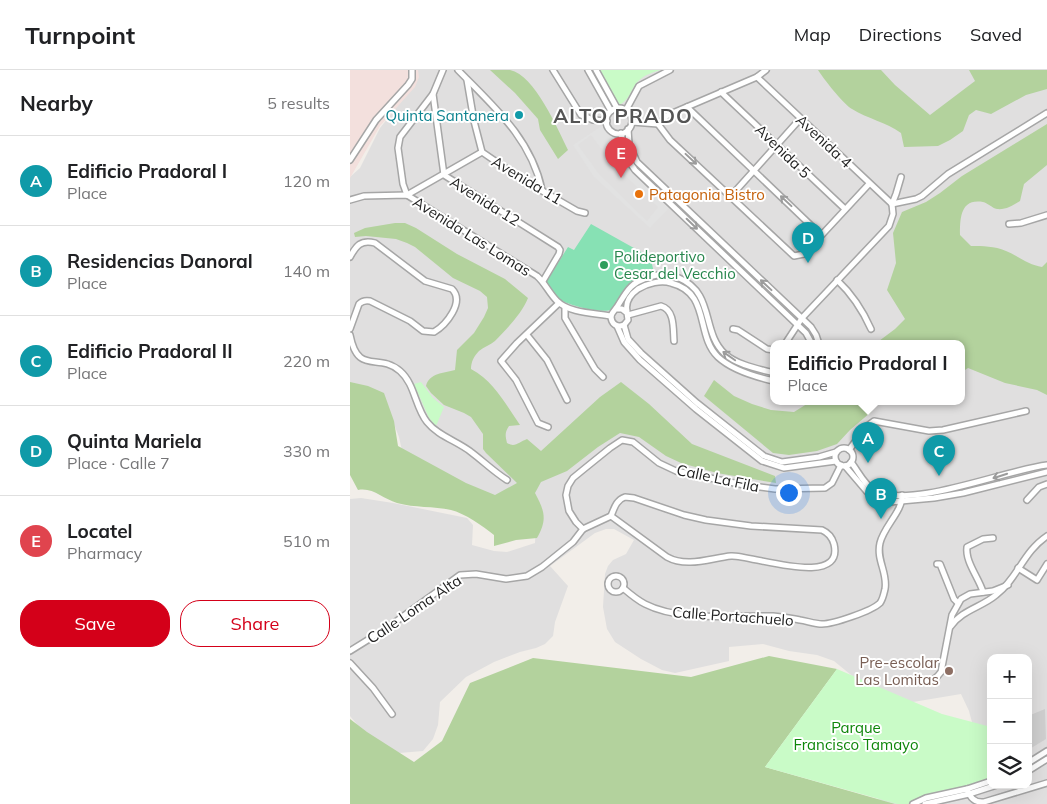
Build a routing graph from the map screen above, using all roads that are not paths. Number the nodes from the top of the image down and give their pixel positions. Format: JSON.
{"nodes":[{"id":1,"x":412,"y":70,"type":"edge"},
{"id":2,"x":443,"y":70,"type":"edge"},
{"id":3,"x":458,"y":70,"type":"edge"},
{"id":4,"x":553,"y":70,"type":"edge"},
{"id":5,"x":588,"y":70,"type":"edge"},
{"id":6,"x":596,"y":70,"type":"edge"},
{"id":7,"x":670,"y":70,"type":"edge"},
{"id":8,"x":766,"y":70,"type":"edge"},
{"id":9,"x":757,"y":76,"type":"junction"},
{"id":10,"x":467,"y":80,"type":"junction"},
{"id":11,"x":722,"y":92,"type":"junction"},
{"id":12,"x":434,"y":94,"type":"junction"},
{"id":13,"x":687,"y":108,"type":"junction"},
{"id":14,"x":614,"y":110,"type":"junction"},
{"id":15,"x":626,"y":110,"type":"junction"},
{"id":16,"x":1047,"y":112,"type":"edge"},
{"id":17,"x":800,"y":119,"type":"junction"},
{"id":18,"x":607,"y":121,"type":"junction"},
{"id":19,"x":632,"y":122,"type":"junction"},
{"id":20,"x":658,"y":124,"type":"junction"},
{"id":21,"x":628,"y":129,"type":"junction"},
{"id":22,"x":621,"y":133,"type":"junction"},
{"id":23,"x":777,"y":145,"type":"junction"},
{"id":24,"x":482,"y":152,"type":"junction"},
{"id":25,"x":350,"y":160,"type":"edge"},
{"id":26,"x":754,"y":171,"type":"junction"},
{"id":27,"x":444,"y":175,"type":"junction"},
{"id":28,"x":901,"y":177,"type":"dead end"},
{"id":29,"x":869,"y":184,"type":"junction"},
{"id":30,"x":542,"y":190,"type":"junction"},
{"id":31,"x":407,"y":194,"type":"junction"},
{"id":32,"x":731,"y":196,"type":"junction"},
{"id":33,"x":350,"y":200,"type":"edge"},
{"id":34,"x":892,"y":204,"type":"junction"},
{"id":35,"x":845,"y":209,"type":"junction"},
{"id":36,"x":585,"y":213,"type":"dead end"},
{"id":37,"x":1047,"y":215,"type":"edge"},
{"id":38,"x":1009,"y":224,"type":"dead end"},
{"id":39,"x":821,"y":234,"type":"junction"},
{"id":40,"x":350,"y":257,"type":"edge"},
{"id":41,"x":837,"y":280,"type":"junction"},
{"id":42,"x":543,"y":282,"type":"junction"},
{"id":43,"x":559,"y":303,"type":"junction"},
{"id":44,"x":564,"y":307,"type":"junction"},
{"id":45,"x":616,"y":309,"type":"junction"},
{"id":46,"x":627,"y":313,"type":"junction"},
{"id":47,"x":610,"y":316,"type":"junction"},
{"id":48,"x":802,"y":318,"type":"junction"},
{"id":49,"x":624,"y":325,"type":"junction"},
{"id":50,"x":797,"y":325,"type":"junction"},
{"id":51,"x":617,"y":326,"type":"junction"},
{"id":52,"x":350,"y":329,"type":"edge"},
{"id":53,"x":733,"y":329,"type":"dead end"},
{"id":54,"x":871,"y":329,"type":"dead end"},
{"id":55,"x":350,"y":335,"type":"edge"},
{"id":56,"x":527,"y":335,"type":"junction"},
{"id":57,"x":674,"y":340,"type":"dead end"},
{"id":58,"x":788,"y":340,"type":"edge"},
{"id":59,"x":810,"y":340,"type":"edge"},
{"id":60,"x":817,"y":340,"type":"edge"},
{"id":61,"x":770,"y":349,"type":"edge"},
{"id":62,"x":770,"y":372,"type":"edge"},
{"id":63,"x":603,"y":377,"type":"dead end"},
{"id":64,"x":770,"y":380,"type":"edge"},
{"id":65,"x":567,"y":400,"type":"dead end"},
{"id":66,"x":1026,"y":410,"type":"dead end"},
{"id":67,"x":548,"y":427,"type":"dead end"},
{"id":68,"x":849,"y":450,"type":"junction"},
{"id":69,"x":836,"y":452,"type":"junction"},
{"id":70,"x":836,"y":461,"type":"junction"},
{"id":71,"x":851,"y":462,"type":"junction"},
{"id":72,"x":1047,"y":465,"type":"edge"},
{"id":73,"x":843,"y":466,"type":"junction"},
{"id":74,"x":1047,"y":472,"type":"edge"},
{"id":75,"x":507,"y":480,"type":"dead end"},
{"id":76,"x":1047,"y":484,"type":"edge"},
{"id":77,"x":902,"y":498,"type":"junction"},
{"id":78,"x":1027,"y":500,"type":"dead end"},
{"id":79,"x":611,"y":516,"type":"junction"},
{"id":80,"x":583,"y":529,"type":"junction"},
{"id":81,"x":1047,"y":536,"type":"edge"},
{"id":82,"x":993,"y":538,"type":"dead end"},
{"id":83,"x":937,"y":564,"type":"dead end"},
{"id":84,"x":1047,"y":564,"type":"edge"},
{"id":85,"x":1018,"y":568,"type":"junction"},
{"id":86,"x":1008,"y":585,"type":"junction"},
{"id":87,"x":623,"y":588,"type":"dead end"},
{"id":88,"x":983,"y":592,"type":"junction"},
{"id":89,"x":972,"y":593,"type":"junction"},
{"id":90,"x":958,"y":603,"type":"junction"},
{"id":91,"x":978,"y":606,"type":"junction"},
{"id":92,"x":962,"y":614,"type":"junction"},
{"id":93,"x":949,"y":629,"type":"junction"},
{"id":94,"x":350,"y":652,"type":"edge"},
{"id":95,"x":350,"y":663,"type":"edge"},
{"id":96,"x":907,"y":678,"type":"dead end"},
{"id":97,"x":392,"y":714,"type":"dead end"},
{"id":98,"x":1047,"y":751,"type":"edge"},
{"id":99,"x":1047,"y":759,"type":"edge"},
{"id":100,"x":1032,"y":760,"type":"edge"},
{"id":101,"x":1032,"y":768,"type":"edge"},
{"id":102,"x":987,"y":783,"type":"edge"},
{"id":103,"x":1047,"y":783,"type":"edge"},
{"id":104,"x":987,"y":787,"type":"edge"},
{"id":105,"x":968,"y":791,"type":"junction"},
{"id":106,"x":912,"y":804,"type":"edge"},
{"id":107,"x":925,"y":804,"type":"edge"}],
"edges":[{"from":1,"to":25,"type":"street"},
{"from":2,"to":12,"type":"street","name":"Avenida 12"},
{"from":3,"to":10,"type":"street"},
{"from":4,"to":18,"type":"street"},
{"from":5,"to":14,"type":"street"},
{"from":6,"to":14,"type":"street"},
{"from":7,"to":15,"type":"street"},
{"from":8,"to":9,"type":"street"},
{"from":9,"to":11,"type":"street"},
{"from":9,"to":17,"type":"street","name":"Avenida 4"},
{"from":10,"to":24,"type":"street","name":"Avenida 11"},
{"from":10,"to":30,"type":"street"},
{"from":11,"to":13,"type":"street"},
{"from":11,"to":23,"type":"street","name":"Avenida 5"},
{"from":12,"to":27,"type":"street","name":"Avenida 12"},
{"from":12,"to":31,"type":"street"},
{"from":13,"to":20,"type":"street"},
{"from":13,"to":26,"type":"street"},
{"from":14,"to":15,"type":"street"},
{"from":14,"to":18,"type":"street"},
{"from":15,"to":19,"type":"street"},
{"from":16,"to":34,"type":"street"},
{"from":17,"to":23,"type":"street"},
{"from":17,"to":29,"type":"street","name":"Avenida 4"},
{"from":18,"to":22,"type":"street"},
{"from":19,"to":20,"type":"street"},
{"from":19,"to":21,"type":"street"},
{"from":20,"to":32,"type":"street","one_way":true},
{"from":21,"to":22,"type":"street"},
{"from":48,"to":21,"type":"street","one_way":true},
{"from":22,"to":50,"type":"street","one_way":true},
{"from":23,"to":26,"type":"street"},
{"from":23,"to":35,"type":"street","name":"Avenida 5"},
{"from":24,"to":27,"type":"street"},
{"from":24,"to":30,"type":"street","name":"Avenida 11"},
{"from":26,"to":32,"type":"street"},
{"from":39,"to":26,"type":"street","one_way":true},
{"from":27,"to":31,"type":"street"},
{"from":27,"to":42,"type":"street","name":"Avenida 12"},
{"from":28,"to":34,"type":"street"},
{"from":29,"to":34,"type":"street","name":"Avenida 4"},
{"from":29,"to":35,"type":"street"},
{"from":30,"to":36,"type":"street","name":"Avenida 11"},
{"from":31,"to":33,"type":"street","name":"Avenida Las Lomas"},
{"from":31,"to":42,"type":"street","name":"Avenida Las Lomas"},
{"from":32,"to":39,"type":"street"},
{"from":34,"to":41,"type":"street"},
{"from":35,"to":39,"type":"street"},
{"from":37,"to":38,"type":"street"},
{"from":40,"to":52,"type":"street"},
{"from":41,"to":48,"type":"street"},
{"from":41,"to":54,"type":"street"},
{"from":42,"to":43,"type":"street","name":"Avenida Las Lomas"},
{"from":43,"to":44,"type":"street","name":"Avenida Las Lomas"},
{"from":43,"to":56,"type":"street"},
{"from":44,"to":47,"type":"street","name":"Avenida Las Lomas"},
{"from":44,"to":63,"type":"street"},
{"from":45,"to":46,"type":"street"},
{"from":45,"to":47,"type":"street"},
{"from":62,"to":45,"type":"street","one_way":true},
{"from":46,"to":49,"type":"street"},
{"from":46,"to":57,"type":"street"},
{"from":46,"to":64,"type":"street"},
{"from":47,"to":51,"type":"street"},
{"from":48,"to":50,"type":"street"},
{"from":48,"to":60,"type":"street"},
{"from":49,"to":51,"type":"street"},
{"from":49,"to":69,"type":"street"},
{"from":50,"to":58,"type":"street"},
{"from":50,"to":59,"type":"street"},
{"from":51,"to":70,"type":"street"},
{"from":53,"to":61,"type":"street"},
{"from":55,"to":75,"type":"street"},
{"from":56,"to":65,"type":"street"},
{"from":56,"to":67,"type":"street"},
{"from":66,"to":68,"type":"street"},
{"from":68,"to":69,"type":"street"},
{"from":68,"to":71,"type":"street"},
{"from":69,"to":70,"type":"street"},
{"from":70,"to":73,"type":"street"},
{"from":71,"to":73,"type":"street"},
{"from":71,"to":77,"type":"street"},
{"from":72,"to":77,"type":"street","one_way":true},
{"from":73,"to":77,"type":"street"},
{"from":73,"to":80,"type":"street","name":"Calle La Fila"},
{"from":74,"to":77,"type":"street"},
{"from":76,"to":78,"type":"street"},
{"from":77,"to":87,"type":"street","name":"Calle Portachuelo"},
{"from":79,"to":79,"type":"street"},
{"from":79,"to":80,"type":"street"},
{"from":80,"to":94,"type":"street","name":"Calle Loma Alta"},
{"from":81,"to":85,"type":"street"},
{"from":82,"to":88,"type":"street"},
{"from":83,"to":90,"type":"street"},
{"from":84,"to":85,"type":"street"},
{"from":85,"to":86,"type":"street"},
{"from":86,"to":88,"type":"street"},
{"from":86,"to":91,"type":"street"},
{"from":88,"to":89,"type":"street"},
{"from":89,"to":90,"type":"street"},
{"from":89,"to":91,"type":"street"},
{"from":90,"to":92,"type":"street"},
{"from":90,"to":93,"type":"street"},
{"from":91,"to":92,"type":"street"},
{"from":92,"to":93,"type":"street"},
{"from":93,"to":96,"type":"street"},
{"from":95,"to":97,"type":"street"},
{"from":98,"to":100,"type":"street"},
{"from":99,"to":101,"type":"street"},
{"from":102,"to":105,"type":"street"},
{"from":103,"to":105,"type":"street"},
{"from":104,"to":105,"type":"street"},
{"from":105,"to":106,"type":"street"},
{"from":105,"to":107,"type":"street"}]}
